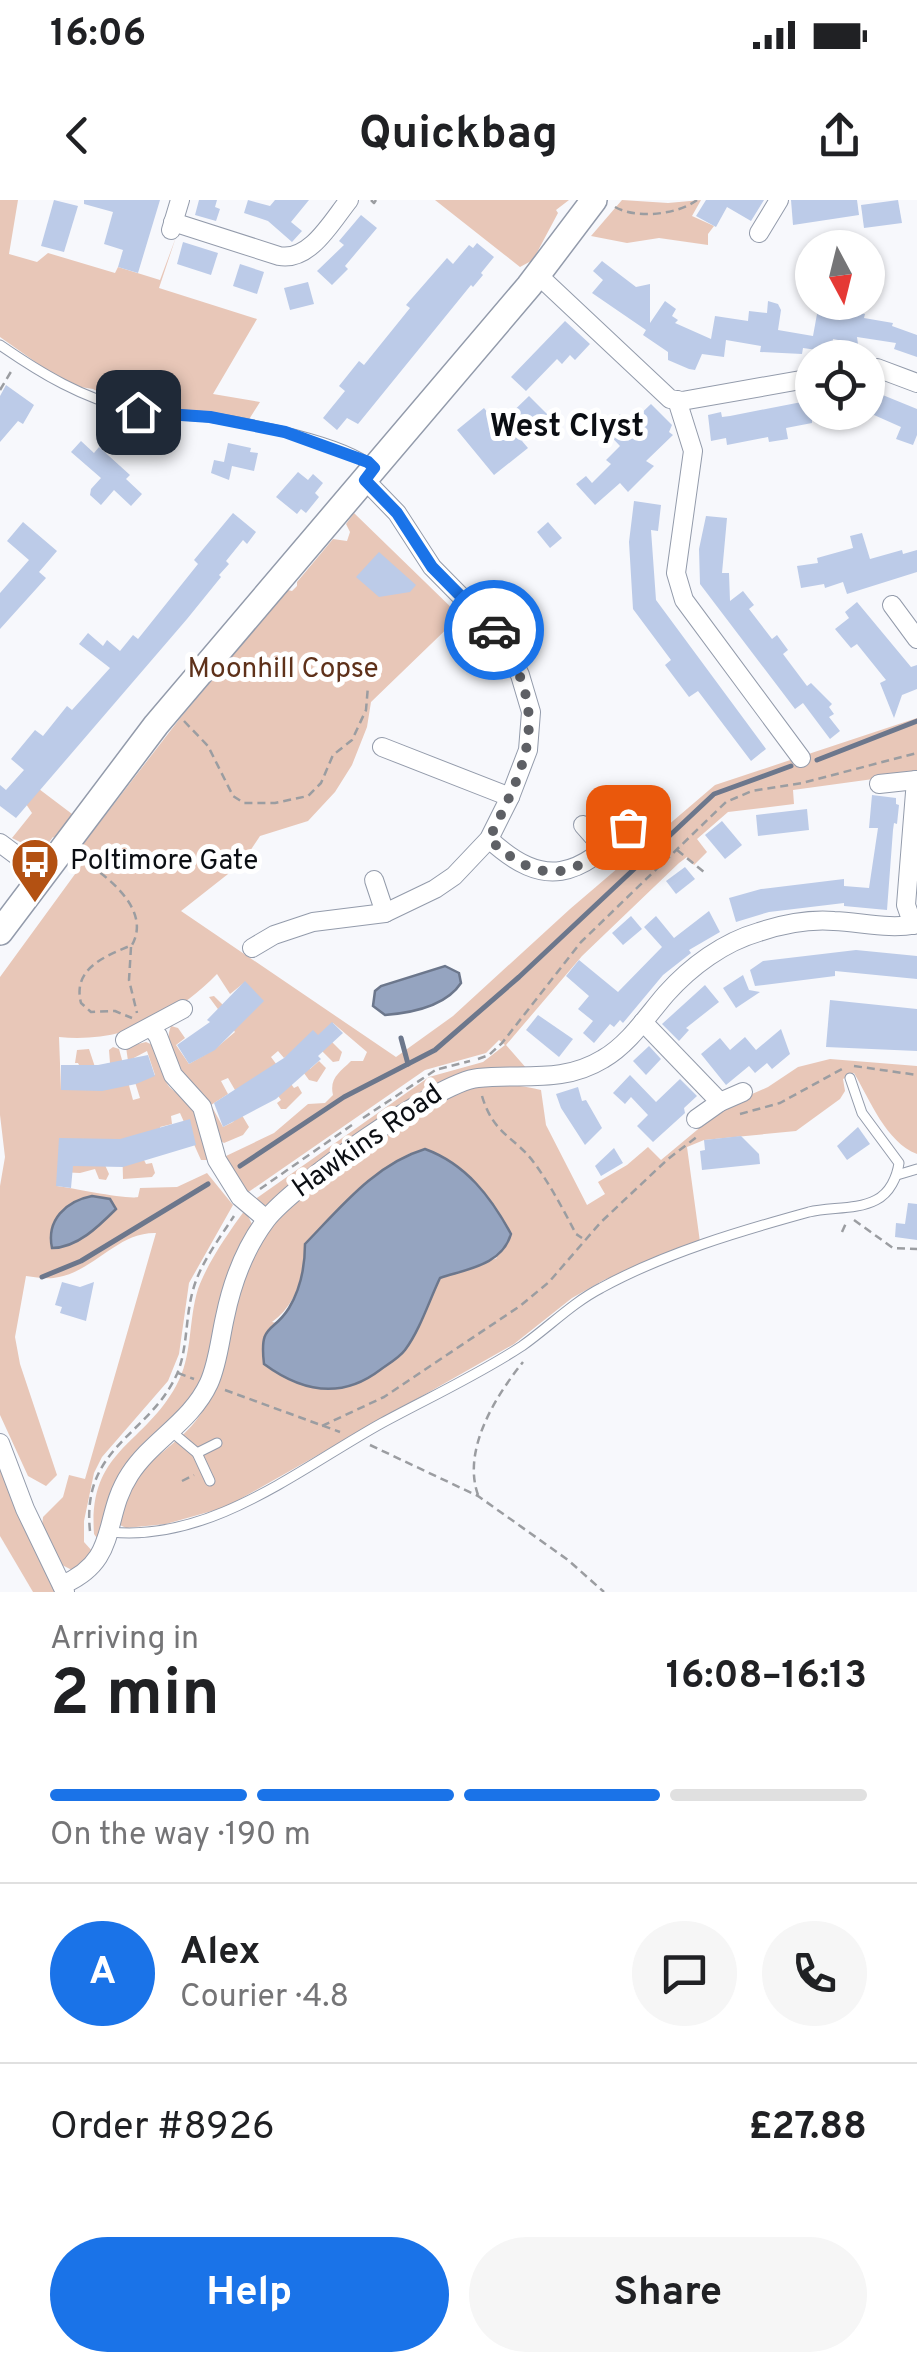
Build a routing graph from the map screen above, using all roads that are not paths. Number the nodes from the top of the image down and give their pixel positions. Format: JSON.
{"nodes":[{"id":1,"x":180,"y":200,"type":"edge"},
{"id":2,"x":350,"y":200,"type":"edge"},
{"id":3,"x":779,"y":200,"type":"edge"},
{"id":4,"x":604,"y":203,"type":"edge"},
{"id":5,"x":759,"y":233,"type":"dead end"},
{"id":6,"x":538,"y":275,"type":"junction"},
{"id":7,"x":4,"y":348,"type":"edge"},
{"id":8,"x":885,"y":371,"type":"edge"},
{"id":9,"x":795,"y":381,"type":"edge"},
{"id":10,"x":917,"y":383,"type":"edge"},
{"id":11,"x":677,"y":400,"type":"junction"},
{"id":12,"x":369,"y":474,"type":"junction"},
{"id":13,"x":892,"y":605,"type":"dead end"},
{"id":14,"x":913,"y":626,"type":"edge"},
{"id":15,"x":382,"y":747,"type":"dead end"},
{"id":16,"x":801,"y":758,"type":"dead end"},
{"id":17,"x":916,"y":780,"type":"edge"},
{"id":18,"x":879,"y":784,"type":"dead end"},
{"id":19,"x":510,"y":798,"type":"junction"},
{"id":20,"x":583,"y":825,"type":"dead end"},
{"id":21,"x":628,"y":827,"type":"dead end"},
{"id":22,"x":489,"y":839,"type":"junction"},
{"id":23,"x":0,"y":843,"type":"edge"},
{"id":24,"x":605,"y":850,"type":"junction"},
{"id":25,"x":43,"y":875,"type":"junction"},
{"id":26,"x":374,"y":880,"type":"dead end"},
{"id":27,"x":384,"y":913,"type":"junction"},
{"id":28,"x":915,"y":925,"type":"edge"},
{"id":29,"x":0,"y":932,"type":"edge"},
{"id":30,"x":252,"y":948,"type":"dead end"},
{"id":31,"x":183,"y":1009,"type":"dead end"},
{"id":32,"x":144,"y":1021,"type":"junction"},
{"id":33,"x":643,"y":1022,"type":"junction"},
{"id":34,"x":126,"y":1040,"type":"dead end"},
{"id":35,"x":850,"y":1078,"type":"dead end"},
{"id":36,"x":743,"y":1092,"type":"dead end"},
{"id":37,"x":726,"y":1109,"type":"junction"},
{"id":38,"x":699,"y":1126,"type":"road end"},
{"id":39,"x":917,"y":1169,"type":"edge"},
{"id":40,"x":898,"y":1175,"type":"junction"},
{"id":41,"x":266,"y":1219,"type":"junction"},
{"id":42,"x":172,"y":1432,"type":"junction"},
{"id":43,"x":0,"y":1443,"type":"edge"},
{"id":44,"x":216,"y":1443,"type":"dead end"},
{"id":45,"x":197,"y":1453,"type":"junction"},
{"id":46,"x":210,"y":1481,"type":"dead end"},
{"id":47,"x":111,"y":1532,"type":"junction"},
{"id":48,"x":64,"y":1589,"type":"edge"}],
"edges":[{"from":1,"to":2,"type":"street"},
{"from":3,"to":5,"type":"street"},
{"from":4,"to":6,"type":"main road"},
{"from":6,"to":11,"type":"street"},
{"from":6,"to":12,"type":"main road"},
{"from":7,"to":12,"type":"lane"},
{"from":8,"to":10,"type":"street"},
{"from":9,"to":11,"type":"street"},
{"from":11,"to":16,"type":"street"},
{"from":12,"to":19,"type":"street"},
{"from":12,"to":25,"type":"main road"},
{"from":13,"to":14,"type":"street"},
{"from":15,"to":19,"type":"street"},
{"from":17,"to":18,"type":"street"},
{"from":17,"to":28,"type":"street"},
{"from":19,"to":22,"type":"street"},
{"from":20,"to":24,"type":"street"},
{"from":21,"to":24,"type":"street"},
{"from":22,"to":24,"type":"street"},
{"from":22,"to":27,"type":"street"},
{"from":23,"to":25,"type":"street"},
{"from":25,"to":29,"type":"main road"},
{"from":26,"to":27,"type":"street"},
{"from":27,"to":30,"type":"street"},
{"from":28,"to":33,"type":"street","name":"Hawkins Road"},
{"from":31,"to":32,"type":"street"},
{"from":32,"to":34,"type":"street"},
{"from":32,"to":41,"type":"street"},
{"from":33,"to":37,"type":"street"},
{"from":33,"to":41,"type":"street","name":"Hawkins Road"},
{"from":35,"to":40,"type":"lane"},
{"from":36,"to":37,"type":"street"},
{"from":37,"to":38,"type":"street"},
{"from":39,"to":40,"type":"lane"},
{"from":40,"to":47,"type":"lane"},
{"from":41,"to":42,"type":"street","name":"Hawkins Road"},
{"from":42,"to":45,"type":"lane"},
{"from":42,"to":47,"type":"street","name":"Hawkins Road"},
{"from":43,"to":48,"type":"street"},
{"from":44,"to":45,"type":"lane"},
{"from":45,"to":46,"type":"lane"},
{"from":47,"to":48,"type":"street","name":"Hawkins Road"}]}
